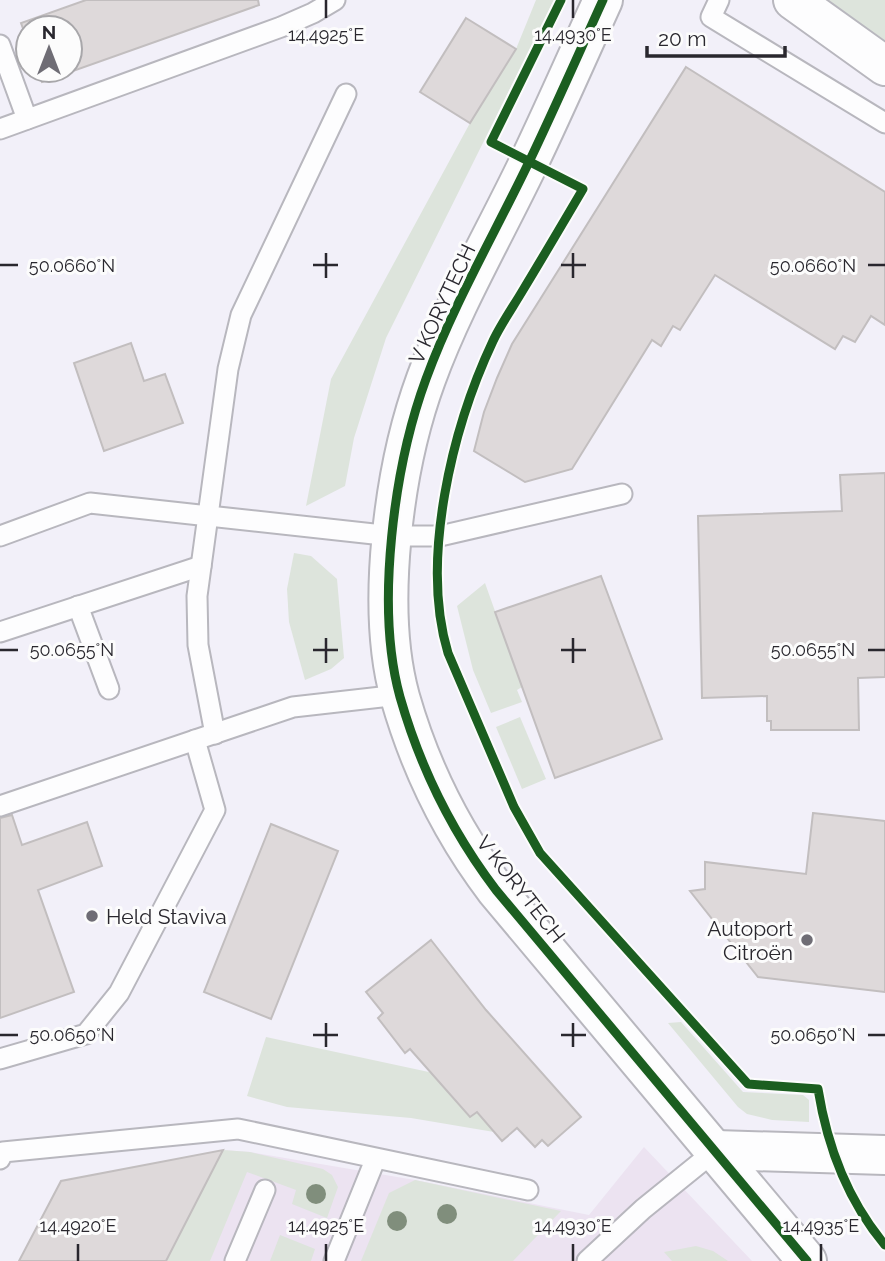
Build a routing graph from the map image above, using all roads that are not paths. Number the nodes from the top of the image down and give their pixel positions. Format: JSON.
{"nodes":[{"id":1,"x":335,"y":0,"type":"edge"},
{"id":2,"x":603,"y":0,"type":"edge"},
{"id":3,"x":719,"y":0,"type":"edge"},
{"id":4,"x":793,"y":0,"type":"edge"},
{"id":5,"x":0,"y":45,"type":"edge"},
{"id":6,"x":885,"y":66,"type":"edge"},
{"id":7,"x":346,"y":94,"type":"dead end"},
{"id":8,"x":27,"y":119,"type":"junction"},
{"id":9,"x":885,"y":123,"type":"edge"},
{"id":10,"x":0,"y":130,"type":"edge"},
{"id":11,"x":622,"y":494,"type":"dead end"},
{"id":12,"x":209,"y":515,"type":"junction"},
{"id":13,"x":0,"y":536,"type":"edge"},
{"id":14,"x":392,"y":536,"type":"junction"},
{"id":15,"x":201,"y":566,"type":"junction"},
{"id":16,"x":78,"y":606,"type":"junction"},
{"id":17,"x":0,"y":632,"type":"edge"},
{"id":18,"x":109,"y":689,"type":"dead end"},
{"id":19,"x":400,"y":695,"type":"junction"},
{"id":20,"x":215,"y":734,"type":"junction"},
{"id":21,"x":195,"y":740,"type":"junction"},
{"id":22,"x":0,"y":806,"type":"edge"},
{"id":23,"x":0,"y":1059,"type":"edge"},
{"id":24,"x":716,"y":1150,"type":"junction"},
{"id":25,"x":885,"y":1155,"type":"edge"},
{"id":26,"x":0,"y":1159,"type":"edge"},
{"id":27,"x":375,"y":1160,"type":"junction"},
{"id":28,"x":265,"y":1190,"type":"dead end"},
{"id":29,"x":528,"y":1191,"type":"dead end"},
{"id":30,"x":235,"y":1261,"type":"edge"},
{"id":31,"x":334,"y":1261,"type":"edge"},
{"id":32,"x":587,"y":1261,"type":"edge"},
{"id":33,"x":807,"y":1261,"type":"edge"}],
"edges":[{"from":1,"to":8,"type":"lane"},
{"from":2,"to":14,"type":"street","name":"V KORYTECH"},
{"from":3,"to":9,"type":"lane"},
{"from":4,"to":6,"type":"street"},
{"from":5,"to":8,"type":"lane"},
{"from":7,"to":12,"type":"lane"},
{"from":8,"to":10,"type":"lane"},
{"from":11,"to":14,"type":"lane"},
{"from":12,"to":13,"type":"lane"},
{"from":12,"to":14,"type":"lane"},
{"from":12,"to":15,"type":"lane"},
{"from":14,"to":19,"type":"street","name":"V KORYTECH"},
{"from":15,"to":16,"type":"lane"},
{"from":15,"to":20,"type":"lane"},
{"from":16,"to":17,"type":"lane"},
{"from":16,"to":18,"type":"lane"},
{"from":19,"to":20,"type":"lane"},
{"from":19,"to":24,"type":"street","name":"V KORYTECH"},
{"from":20,"to":21,"type":"lane"},
{"from":21,"to":22,"type":"lane"},
{"from":21,"to":23,"type":"lane"},
{"from":24,"to":25,"type":"street"},
{"from":24,"to":32,"type":"lane"},
{"from":24,"to":33,"type":"street","name":"V KORYTECH"},
{"from":26,"to":27,"type":"lane"},
{"from":27,"to":29,"type":"lane"},
{"from":27,"to":31,"type":"lane"},
{"from":28,"to":30,"type":"lane"}]}
